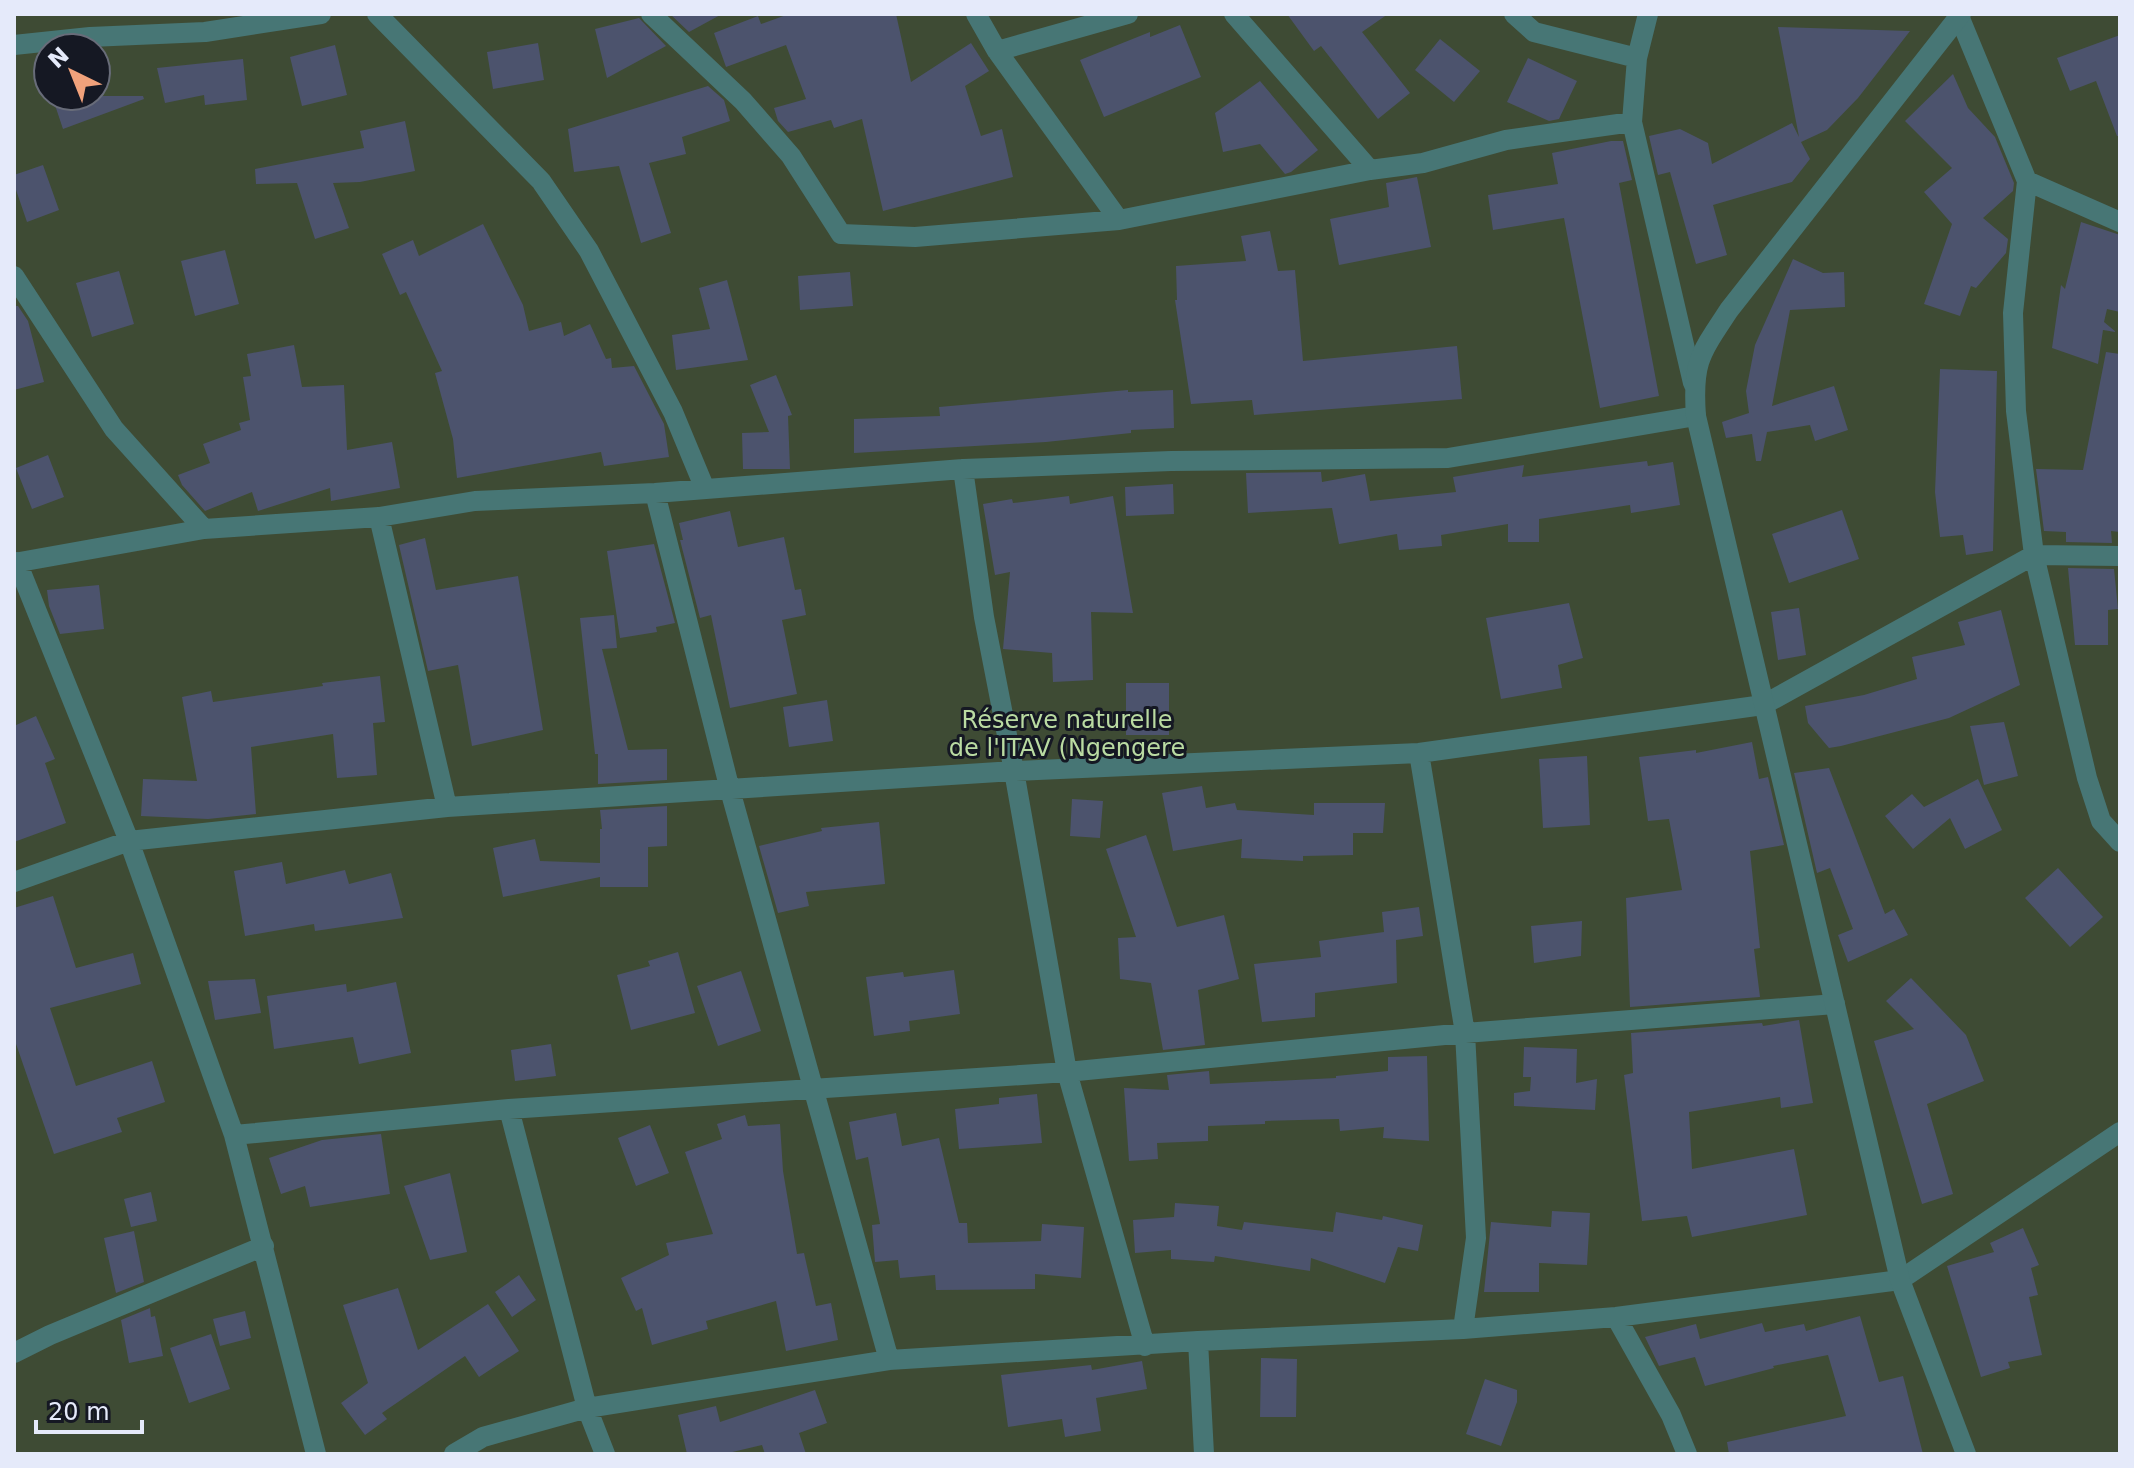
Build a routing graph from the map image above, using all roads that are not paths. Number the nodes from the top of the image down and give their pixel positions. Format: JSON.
{"nodes":[{"id":1,"x":321,"y":14,"type":"edge"},
{"id":2,"x":377,"y":14,"type":"edge"},
{"id":3,"x":651,"y":14,"type":"edge"},
{"id":4,"x":976,"y":14,"type":"edge"},
{"id":5,"x":1128,"y":14,"type":"edge"},
{"id":6,"x":1234,"y":14,"type":"edge"},
{"id":7,"x":1514,"y":14,"type":"edge"},
{"id":8,"x":1648,"y":14,"type":"edge"},
{"id":9,"x":1960,"y":15,"type":"edge"},
{"id":10,"x":14,"y":45,"type":"edge"},
{"id":11,"x":997,"y":51,"type":"junction"},
{"id":12,"x":1637,"y":58,"type":"junction"},
{"id":13,"x":1632,"y":122,"type":"junction"},
{"id":14,"x":1370,"y":170,"type":"junction"},
{"id":15,"x":2027,"y":181,"type":"junction"},
{"id":16,"x":1119,"y":220,"type":"junction"},
{"id":17,"x":2120,"y":222,"type":"edge"},
{"id":18,"x":14,"y":276,"type":"edge"},
{"id":19,"x":1693,"y":383,"type":"junction"},
{"id":20,"x":1696,"y":416,"type":"junction"},
{"id":21,"x":963,"y":469,"type":"junction"},
{"id":22,"x":705,"y":489,"type":"junction"},
{"id":23,"x":655,"y":493,"type":"junction"},
{"id":24,"x":379,"y":517,"type":"junction"},
{"id":25,"x":204,"y":529,"type":"junction"},
{"id":26,"x":2034,"y":555,"type":"junction"},
{"id":27,"x":2120,"y":556,"type":"edge"},
{"id":28,"x":16,"y":562,"type":"edge"},
{"id":29,"x":1763,"y":705,"type":"junction"},
{"id":30,"x":1419,"y":753,"type":"junction"},
{"id":31,"x":1014,"y":771,"type":"junction"},
{"id":32,"x":730,"y":790,"type":"junction"},
{"id":33,"x":447,"y":807,"type":"junction"},
{"id":34,"x":129,"y":841,"type":"junction"},
{"id":35,"x":2120,"y":842,"type":"edge"},
{"id":36,"x":14,"y":882,"type":"edge"},
{"id":37,"x":1835,"y":1004,"type":"junction"},
{"id":38,"x":1465,"y":1033,"type":"junction"},
{"id":39,"x":1067,"y":1072,"type":"junction"},
{"id":40,"x":812,"y":1090,"type":"junction"},
{"id":41,"x":509,"y":1109,"type":"junction"},
{"id":42,"x":2120,"y":1132,"type":"edge"},
{"id":43,"x":234,"y":1135,"type":"junction"},
{"id":44,"x":264,"y":1246,"type":"junction"},
{"id":45,"x":1900,"y":1280,"type":"junction"},
{"id":46,"x":1616,"y":1317,"type":"junction"},
{"id":47,"x":1463,"y":1329,"type":"junction"},
{"id":48,"x":1198,"y":1341,"type":"junction"},
{"id":49,"x":1145,"y":1346,"type":"junction"},
{"id":50,"x":14,"y":1353,"type":"edge"},
{"id":51,"x":889,"y":1360,"type":"junction"},
{"id":52,"x":587,"y":1408,"type":"junction"},
{"id":53,"x":316,"y":1454,"type":"edge"},
{"id":54,"x":454,"y":1454,"type":"edge"},
{"id":55,"x":605,"y":1454,"type":"edge"},
{"id":56,"x":1204,"y":1454,"type":"edge"},
{"id":57,"x":1687,"y":1454,"type":"edge"},
{"id":58,"x":1966,"y":1454,"type":"edge"}],
"edges":[{"from":1,"to":10,"type":"street"},
{"from":2,"to":22,"type":"street"},
{"from":3,"to":16,"type":"street"},
{"from":4,"to":11,"type":"street"},
{"from":5,"to":11,"type":"street"},
{"from":6,"to":14,"type":"street"},
{"from":7,"to":12,"type":"street"},
{"from":8,"to":12,"type":"street"},
{"from":9,"to":15,"type":"street"},
{"from":9,"to":19,"type":"street"},
{"from":11,"to":16,"type":"street"},
{"from":12,"to":13,"type":"street"},
{"from":13,"to":14,"type":"street"},
{"from":13,"to":19,"type":"street"},
{"from":14,"to":16,"type":"street"},
{"from":15,"to":17,"type":"street"},
{"from":15,"to":26,"type":"street"},
{"from":18,"to":25,"type":"street"},
{"from":19,"to":20,"type":"street"},
{"from":20,"to":21,"type":"street"},
{"from":20,"to":29,"type":"street"},
{"from":21,"to":22,"type":"street"},
{"from":21,"to":31,"type":"street"},
{"from":22,"to":23,"type":"street"},
{"from":23,"to":24,"type":"street"},
{"from":23,"to":32,"type":"street"},
{"from":24,"to":25,"type":"street"},
{"from":24,"to":33,"type":"street"},
{"from":25,"to":28,"type":"street"},
{"from":26,"to":27,"type":"street"},
{"from":26,"to":29,"type":"street"},
{"from":26,"to":35,"type":"street"},
{"from":28,"to":34,"type":"street"},
{"from":29,"to":30,"type":"street"},
{"from":29,"to":37,"type":"street"},
{"from":30,"to":31,"type":"street"},
{"from":30,"to":38,"type":"street"},
{"from":31,"to":32,"type":"street"},
{"from":31,"to":39,"type":"street"},
{"from":32,"to":33,"type":"street"},
{"from":32,"to":40,"type":"street"},
{"from":33,"to":34,"type":"street"},
{"from":34,"to":36,"type":"street"},
{"from":34,"to":43,"type":"street"},
{"from":37,"to":38,"type":"street"},
{"from":37,"to":45,"type":"street"},
{"from":38,"to":39,"type":"street"},
{"from":38,"to":47,"type":"street"},
{"from":39,"to":40,"type":"street"},
{"from":39,"to":49,"type":"street"},
{"from":40,"to":41,"type":"street"},
{"from":40,"to":51,"type":"street"},
{"from":41,"to":43,"type":"street"},
{"from":41,"to":52,"type":"street"},
{"from":42,"to":45,"type":"street"},
{"from":43,"to":44,"type":"street"},
{"from":44,"to":50,"type":"street"},
{"from":44,"to":53,"type":"street"},
{"from":45,"to":46,"type":"street"},
{"from":45,"to":58,"type":"street"},
{"from":46,"to":47,"type":"street"},
{"from":46,"to":57,"type":"street"},
{"from":47,"to":48,"type":"street"},
{"from":48,"to":49,"type":"street"},
{"from":48,"to":56,"type":"street"},
{"from":49,"to":51,"type":"street"},
{"from":51,"to":52,"type":"street"},
{"from":52,"to":54,"type":"street"},
{"from":52,"to":55,"type":"street"}]}
